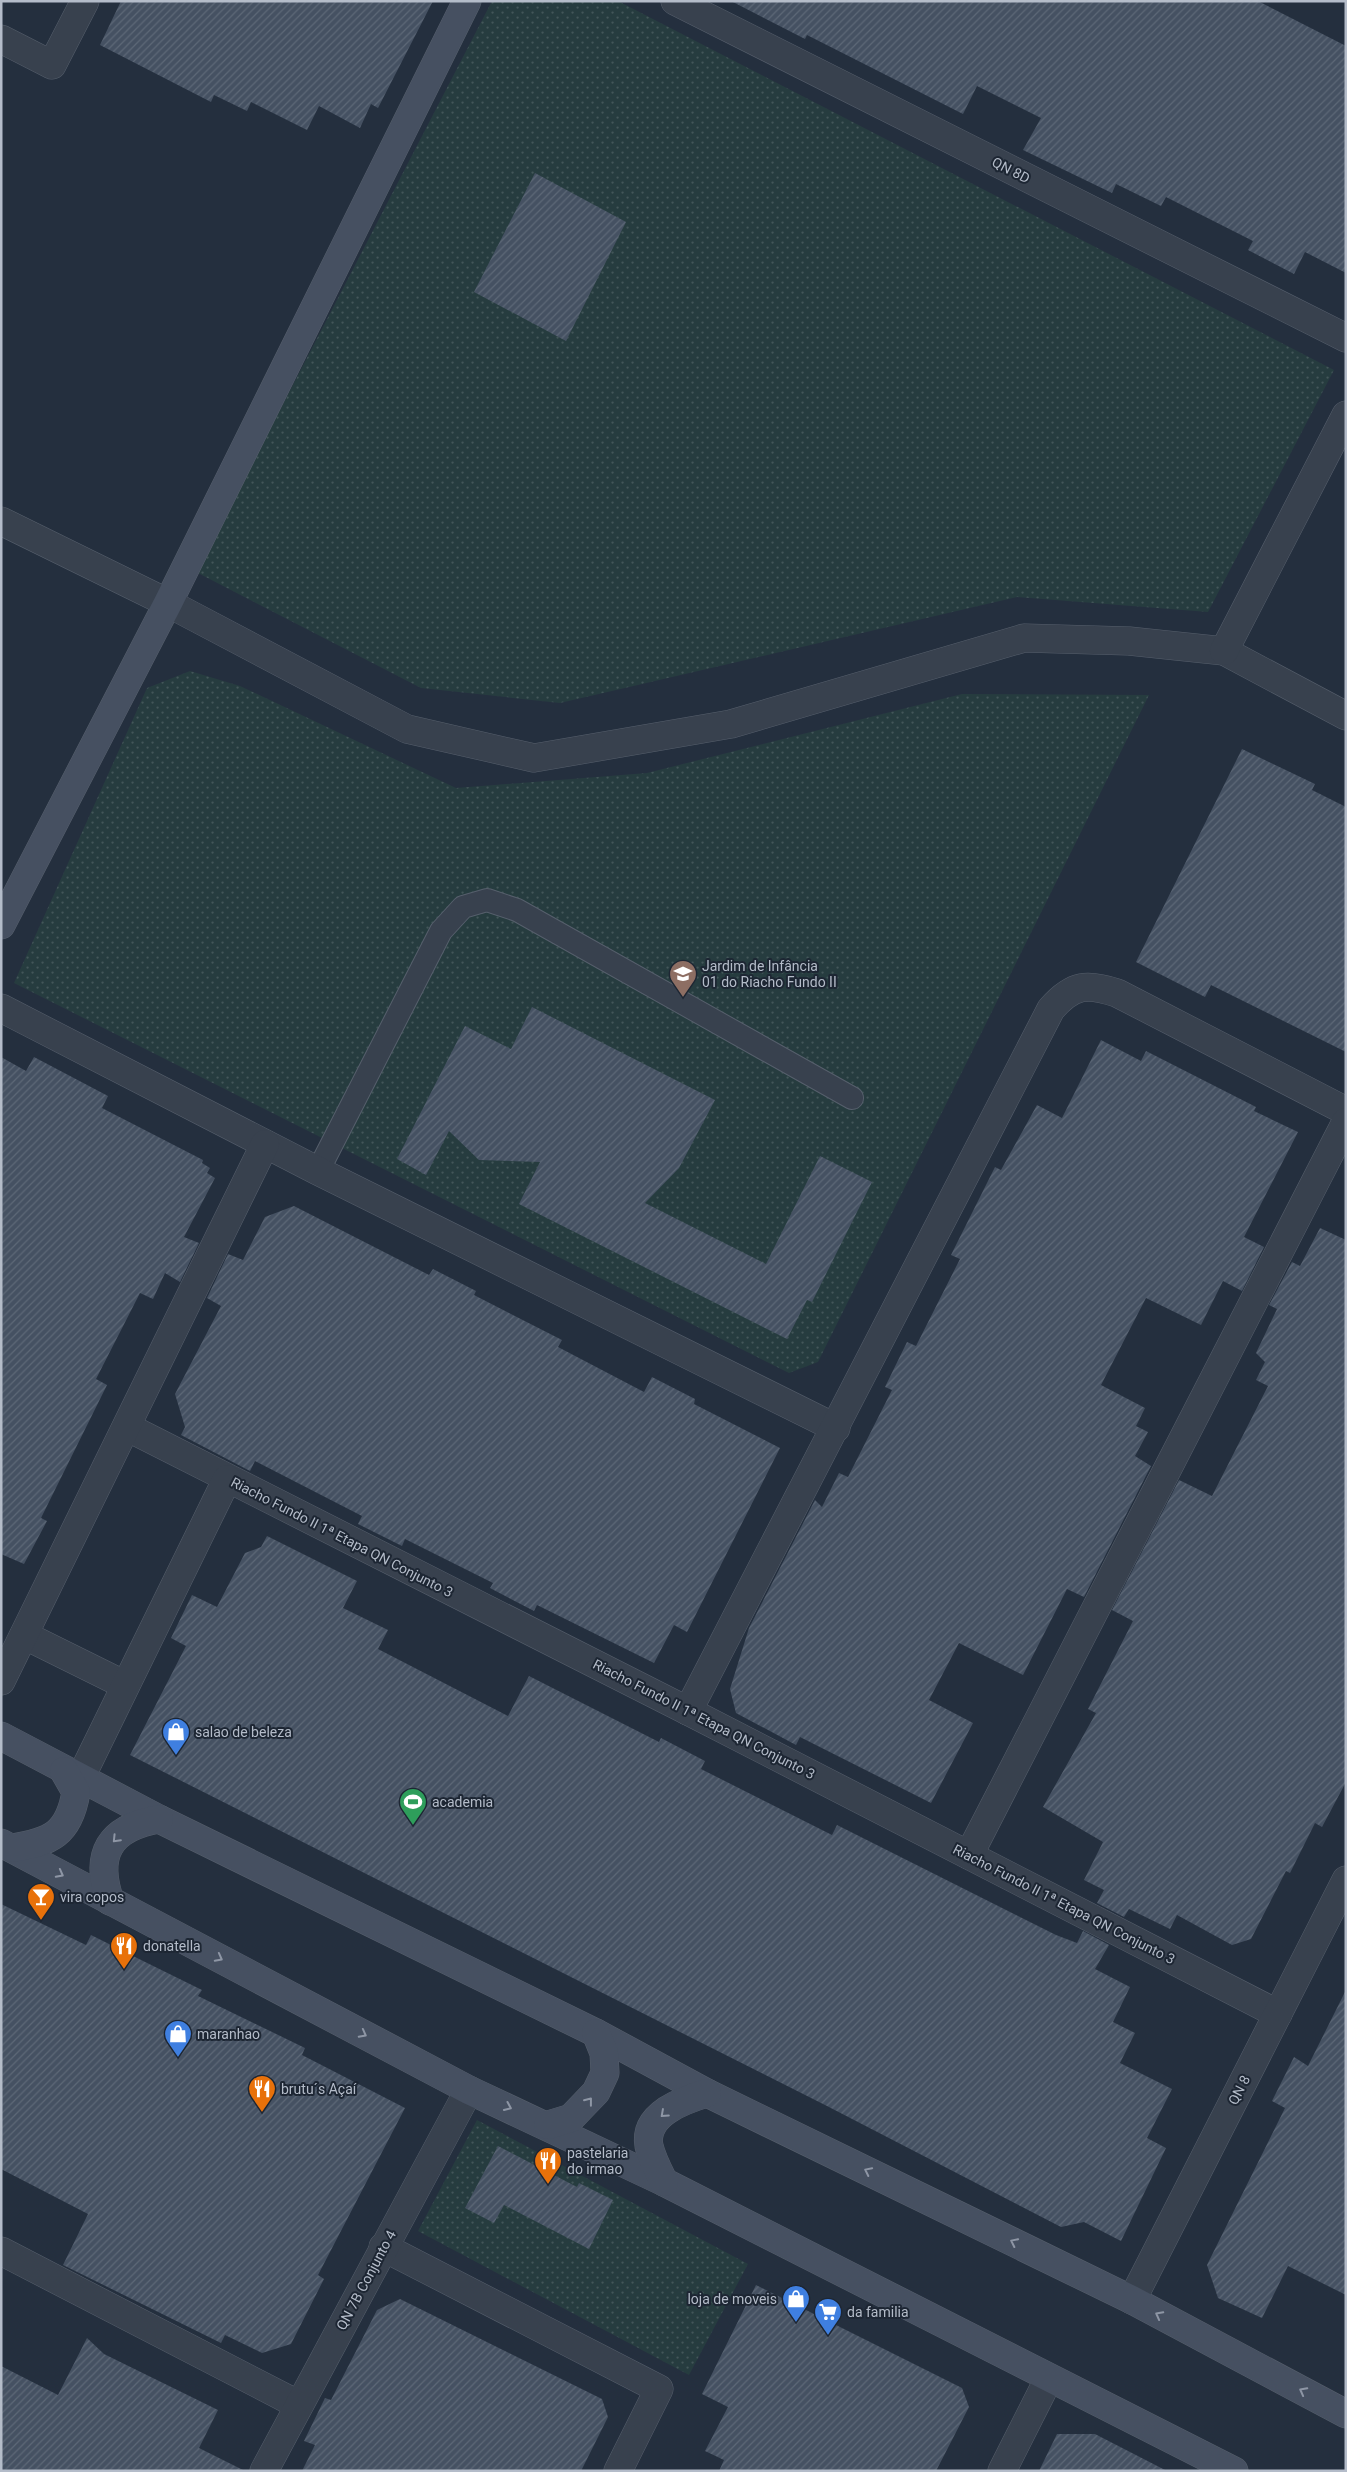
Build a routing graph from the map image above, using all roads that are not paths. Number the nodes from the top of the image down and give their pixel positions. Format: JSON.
{"nodes":[{"id":1,"x":85,"y":1,"type":"edge"},
{"id":2,"x":467,"y":1,"type":"edge"},
{"id":3,"x":676,"y":1,"type":"edge"},
{"id":4,"x":1,"y":39,"type":"edge"},
{"id":5,"x":1346,"y":338,"type":"edge"},
{"id":6,"x":1346,"y":415,"type":"edge"},
{"id":7,"x":1,"y":521,"type":"edge"},
{"id":8,"x":168,"y":603,"type":"junction"},
{"id":9,"x":1224,"y":651,"type":"junction"},
{"id":10,"x":1346,"y":716,"type":"edge"},
{"id":11,"x":1,"y":925,"type":"edge"},
{"id":12,"x":1,"y":1008,"type":"edge"},
{"id":13,"x":852,"y":1098,"type":"dead end"},
{"id":14,"x":1346,"y":1112,"type":"edge"},
{"id":15,"x":1346,"y":1122,"type":"edge"},
{"id":16,"x":264,"y":1144,"type":"junction"},
{"id":17,"x":318,"y":1170,"type":"junction"},
{"id":18,"x":127,"y":1428,"type":"junction"},
{"id":19,"x":836,"y":1428,"type":"junction"},
{"id":20,"x":227,"y":1479,"type":"junction"},
{"id":21,"x":24,"y":1635,"type":"junction"},
{"id":22,"x":1,"y":1681,"type":"edge"},
{"id":23,"x":125,"y":1685,"type":"junction"},
{"id":24,"x":688,"y":1710,"type":"junction"},
{"id":25,"x":1,"y":1736,"type":"edge"},
{"id":26,"x":72,"y":1775,"type":"junction"},
{"id":27,"x":159,"y":1819,"type":"junction"},
{"id":28,"x":6,"y":1845,"type":"edge"},
{"id":29,"x":969,"y":1855,"type":"junction"},
{"id":30,"x":1346,"y":1880,"type":"edge"},
{"id":31,"x":110,"y":1901,"type":"junction"},
{"id":32,"x":1278,"y":2014,"type":"junction"},
{"id":33,"x":596,"y":2032,"type":"junction"},
{"id":34,"x":469,"y":2090,"type":"junction"},
{"id":35,"x":707,"y":2093,"type":"junction"},
{"id":36,"x":548,"y":2125,"type":"junction"},
{"id":37,"x":664,"y":2182,"type":"junction"},
{"id":38,"x":383,"y":2247,"type":"junction"},
{"id":39,"x":1,"y":2250,"type":"edge"},
{"id":40,"x":1132,"y":2300,"type":"junction"},
{"id":41,"x":1049,"y":2378,"type":"junction"},
{"id":42,"x":299,"y":2405,"type":"junction"},
{"id":43,"x":1346,"y":2414,"type":"edge"},
{"id":44,"x":264,"y":2471,"type":"edge"},
{"id":45,"x":618,"y":2471,"type":"edge"},
{"id":46,"x":1002,"y":2471,"type":"edge"},
{"id":47,"x":1234,"y":2471,"type":"edge"}],
"edges":[{"from":1,"to":4,"type":"street"},
{"from":2,"to":8,"type":"main road"},
{"from":3,"to":5,"type":"street","name":"QN 8D"},
{"from":6,"to":9,"type":"street"},
{"from":7,"to":8,"type":"street"},
{"from":8,"to":9,"type":"street"},
{"from":8,"to":11,"type":"main road"},
{"from":9,"to":10,"type":"street"},
{"from":12,"to":16,"type":"street"},
{"from":13,"to":17,"type":"lane"},
{"from":14,"to":19,"type":"street"},
{"from":15,"to":29,"type":"street"},
{"from":16,"to":17,"type":"street"},
{"from":16,"to":18,"type":"street"},
{"from":17,"to":19,"type":"street"},
{"from":18,"to":20,"type":"street","name":"Riacho Fundo II 1ª Etapa QN Conjunto 3"},
{"from":18,"to":21,"type":"street"},
{"from":19,"to":24,"type":"street"},
{"from":20,"to":23,"type":"street"},
{"from":20,"to":24,"type":"street","name":"Riacho Fundo II 1ª Etapa QN Conjunto 3"},
{"from":21,"to":22,"type":"street"},
{"from":21,"to":23,"type":"street"},
{"from":23,"to":26,"type":"street"},
{"from":24,"to":29,"type":"street","name":"Riacho Fundo II 1ª Etapa QN Conjunto 3"},
{"from":25,"to":26,"type":"main road"},
{"from":26,"to":27,"type":"main road"},
{"from":26,"to":28,"type":"main road"},
{"from":27,"to":31,"type":"main road","one_way":true},
{"from":27,"to":33,"type":"main road"},
{"from":28,"to":31,"type":"main road","one_way":true},
{"from":29,"to":32,"type":"street","name":"Riacho Fundo II 1ª Etapa QN Conjunto 3"},
{"from":30,"to":32,"type":"street","name":"QN 8"},
{"from":31,"to":34,"type":"main road","one_way":true},
{"from":32,"to":40,"type":"street","name":"QN 8"},
{"from":33,"to":35,"type":"main road"},
{"from":36,"to":33,"type":"main road","one_way":true},
{"from":34,"to":36,"type":"main road","one_way":true},
{"from":34,"to":38,"type":"street","name":"QN 7B Conjunto 4"},
{"from":35,"to":37,"type":"main road","one_way":true},
{"from":40,"to":35,"type":"main road","one_way":true},
{"from":36,"to":37,"type":"main road"},
{"from":37,"to":41,"type":"main road"},
{"from":38,"to":42,"type":"street","name":"QN 7B Conjunto 4"},
{"from":38,"to":45,"type":"street"},
{"from":39,"to":42,"type":"street"},
{"from":43,"to":40,"type":"main road","one_way":true},
{"from":41,"to":46,"type":"street"},
{"from":41,"to":47,"type":"main road"},
{"from":42,"to":44,"type":"street","name":"QN 7B Conjunto 4"}]}
